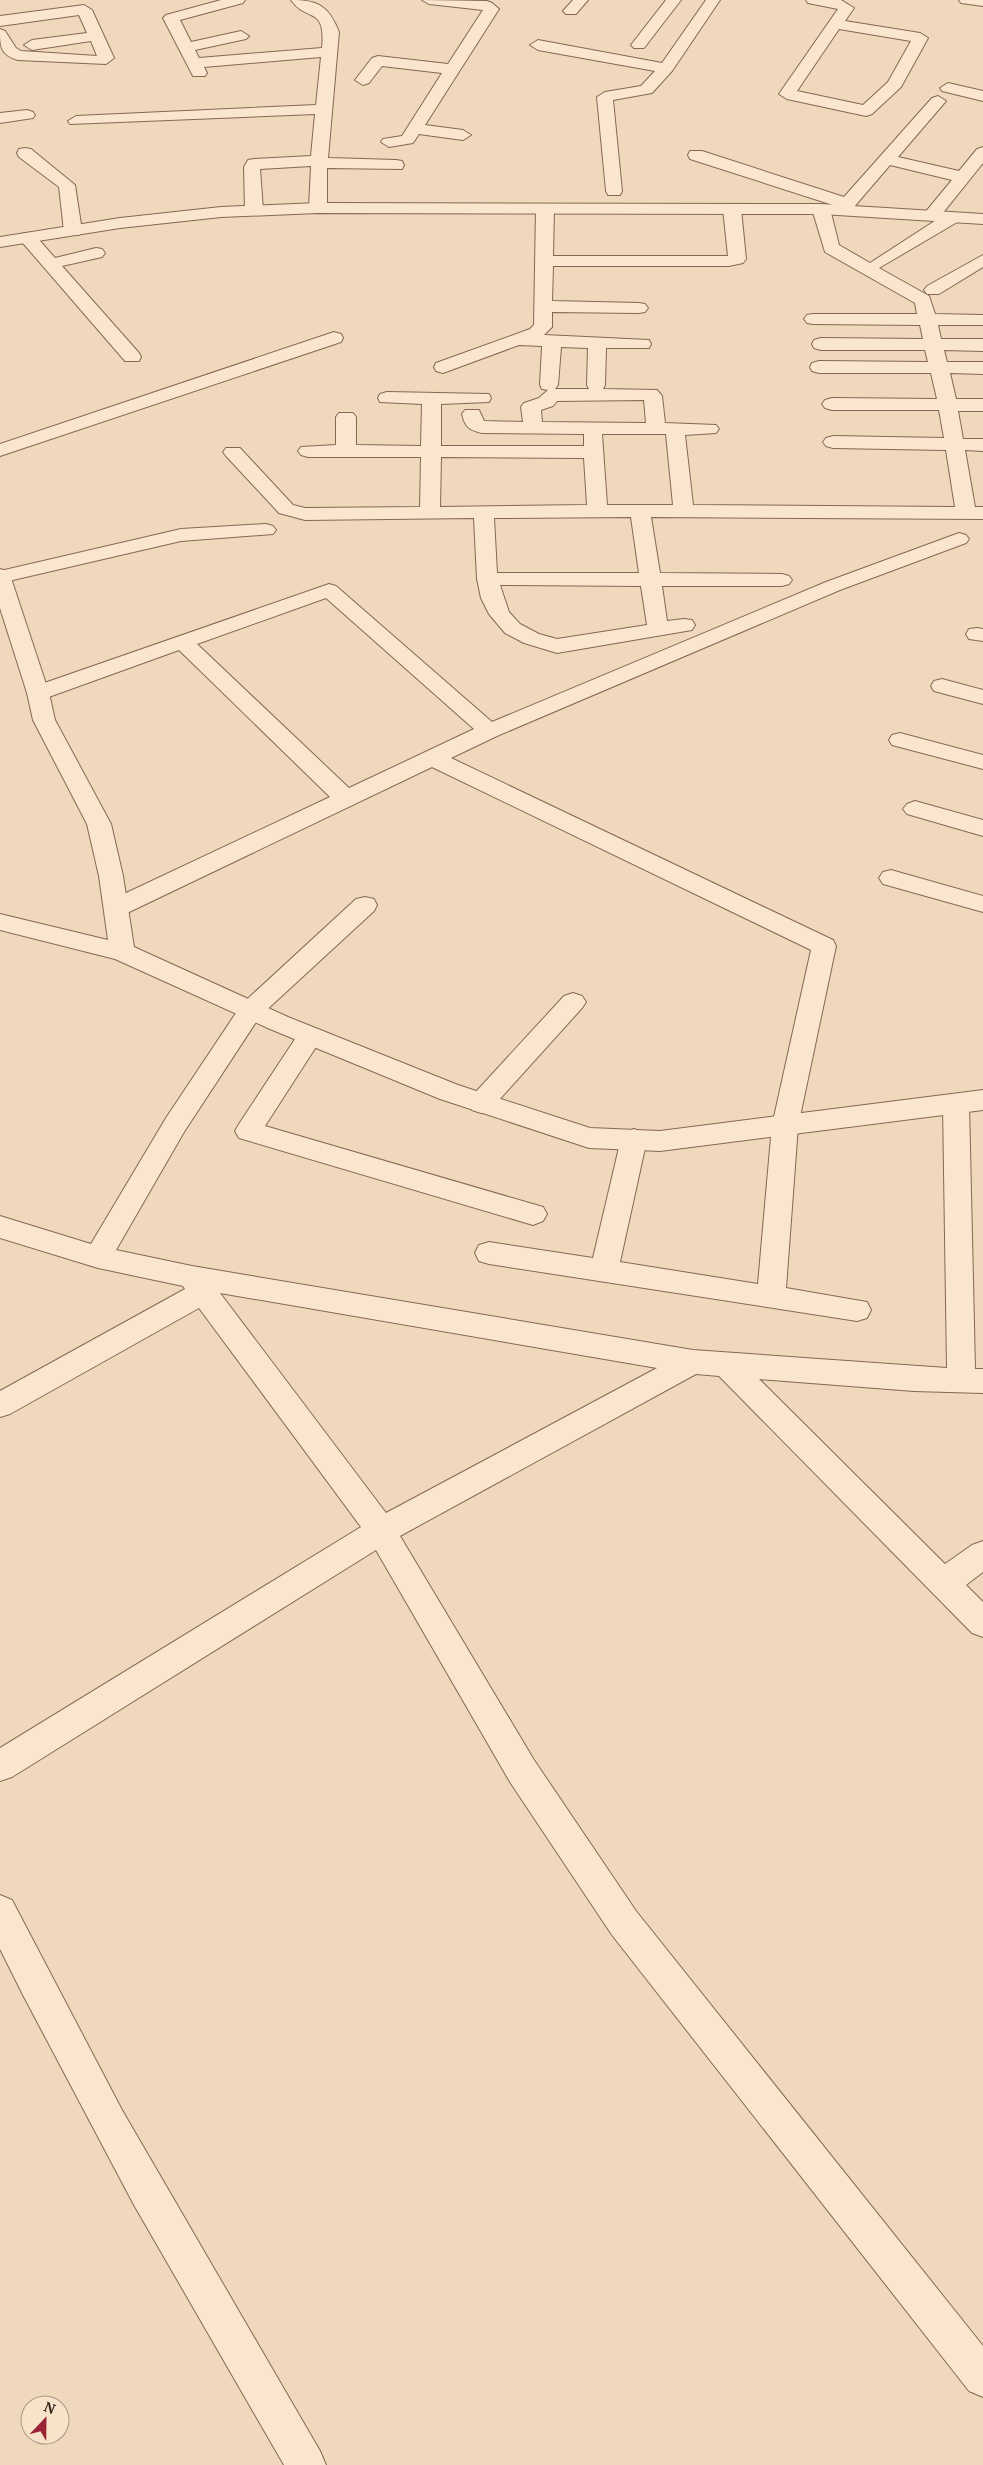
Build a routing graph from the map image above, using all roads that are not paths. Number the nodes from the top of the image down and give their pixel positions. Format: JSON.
{"nodes":[{"id":1,"x":238,"y":0,"type":"edge"},
{"id":2,"x":298,"y":0,"type":"edge"},
{"id":3,"x":429,"y":0,"type":"edge"},
{"id":4,"x":674,"y":0,"type":"edge"},
{"id":5,"x":713,"y":0,"type":"edge"},
{"id":6,"x":813,"y":0,"type":"edge"},
{"id":7,"x":966,"y":0,"type":"edge"},
{"id":8,"x":983,"y":2,"type":"edge"},
{"id":9,"x":50,"y":14,"type":"junction"},
{"id":10,"x":0,"y":21,"type":"edge"},
{"id":11,"x":836,"y":24,"type":"junction"},
{"id":12,"x":0,"y":34,"type":"edge"},
{"id":13,"x":97,"y":36,"type":"junction"},
{"id":14,"x":241,"y":36,"type":"dead end"},
{"id":15,"x":64,"y":40,"type":"junction"},
{"id":16,"x":620,"y":42,"type":"dead end"},
{"id":17,"x":538,"y":45,"type":"dead end"},
{"id":18,"x":639,"y":45,"type":"junction"},
{"id":19,"x":9,"y":48,"type":"junction"},
{"id":20,"x":185,"y":48,"type":"junction"},
{"id":21,"x":329,"y":52,"type":"junction"},
{"id":22,"x":678,"y":52,"type":"junction"},
{"id":23,"x":666,"y":68,"type":"junction"},
{"id":24,"x":451,"y":69,"type":"junction"},
{"id":25,"x":363,"y":80,"type":"dead end"},
{"id":26,"x":983,"y":96,"type":"edge"},
{"id":27,"x":325,"y":108,"type":"junction"},
{"id":28,"x":425,"y":111,"type":"junction"},
{"id":29,"x":444,"y":114,"type":"dead end"},
{"id":30,"x":27,"y":116,"type":"dead end"},
{"id":31,"x":0,"y":118,"type":"edge"},
{"id":32,"x":76,"y":121,"type":"dead end"},
{"id":33,"x":414,"y":128,"type":"junction"},
{"id":34,"x":463,"y":135,"type":"dead end"},
{"id":35,"x":389,"y":142,"type":"dead end"},
{"id":36,"x":983,"y":152,"type":"edge"},
{"id":37,"x":26,"y":153,"type":"dead end"},
{"id":38,"x":696,"y":155,"type":"dead end"},
{"id":39,"x":885,"y":159,"type":"junction"},
{"id":40,"x":319,"y":162,"type":"junction"},
{"id":41,"x":396,"y":166,"type":"dead end"},
{"id":42,"x":962,"y":177,"type":"junction"},
{"id":43,"x":614,"y":191,"type":"dead end"},
{"id":44,"x":845,"y":207,"type":"junction"},
{"id":45,"x":318,"y":208,"type":"junction"},
{"id":46,"x":545,"y":209,"type":"junction"},
{"id":47,"x":732,"y":209,"type":"junction"},
{"id":48,"x":821,"y":209,"type":"junction"},
{"id":49,"x":254,"y":210,"type":"junction"},
{"id":50,"x":932,"y":215,"type":"junction"},
{"id":51,"x":953,"y":217,"type":"junction"},
{"id":52,"x":983,"y":220,"type":"edge"},
{"id":53,"x":73,"y":231,"type":"junction"},
{"id":54,"x":28,"y":238,"type":"junction"},
{"id":55,"x":0,"y":242,"type":"edge"},
{"id":56,"x":96,"y":253,"type":"dead end"},
{"id":57,"x":983,"y":260,"type":"edge"},
{"id":58,"x":543,"y":261,"type":"junction"},
{"id":59,"x":878,"y":263,"type":"dead end"},
{"id":60,"x":51,"y":264,"type":"junction"},
{"id":61,"x":934,"y":290,"type":"dead end"},
{"id":62,"x":543,"y":306,"type":"junction"},
{"id":63,"x":639,"y":308,"type":"dead end"},
{"id":64,"x":813,"y":319,"type":"dead end"},
{"id":65,"x":928,"y":320,"type":"junction"},
{"id":66,"x":983,"y":320,"type":"edge"},
{"id":67,"x":334,"y":338,"type":"dead end"},
{"id":68,"x":518,"y":340,"type":"junction"},
{"id":69,"x":552,"y":341,"type":"junction"},
{"id":70,"x":596,"y":342,"type":"junction"},
{"id":71,"x":642,"y":344,"type":"dead end"},
{"id":72,"x":821,"y":344,"type":"dead end"},
{"id":73,"x":933,"y":344,"type":"junction"},
{"id":74,"x":983,"y":344,"type":"edge"},
{"id":75,"x":132,"y":357,"type":"dead end"},
{"id":76,"x":443,"y":367,"type":"dead end"},
{"id":77,"x":819,"y":367,"type":"dead end"},
{"id":78,"x":939,"y":368,"type":"junction"},
{"id":79,"x":983,"y":368,"type":"edge"},
{"id":80,"x":549,"y":385,"type":"dead end"},
{"id":81,"x":593,"y":390,"type":"junction"},
{"id":82,"x":387,"y":398,"type":"dead end"},
{"id":83,"x":432,"y":398,"type":"junction"},
{"id":84,"x":832,"y":404,"type":"dead end"},
{"id":85,"x":947,"y":404,"type":"junction"},
{"id":86,"x":983,"y":405,"type":"edge"},
{"id":87,"x":346,"y":418,"type":"dead end"},
{"id":88,"x":533,"y":426,"type":"junction"},
{"id":89,"x":593,"y":427,"type":"junction"},
{"id":90,"x":666,"y":428,"type":"junction"},
{"id":91,"x":710,"y":429,"type":"dead end"},
{"id":92,"x":833,"y":442,"type":"dead end"},
{"id":93,"x":955,"y":444,"type":"junction"},
{"id":94,"x":983,"y":445,"type":"edge"},
{"id":95,"x":0,"y":450,"type":"edge"},
{"id":96,"x":308,"y":451,"type":"dead end"},
{"id":97,"x":346,"y":451,"type":"junction"},
{"id":98,"x":430,"y":451,"type":"junction"},
{"id":99,"x":233,"y":452,"type":"dead end"},
{"id":100,"x":594,"y":452,"type":"junction"},
{"id":101,"x":597,"y":511,"type":"junction"},
{"id":102,"x":640,"y":511,"type":"junction"},
{"id":103,"x":684,"y":511,"type":"junction"},
{"id":104,"x":484,"y":512,"type":"junction"},
{"id":105,"x":430,"y":513,"type":"junction"},
{"id":106,"x":974,"y":513,"type":"edge"},
{"id":107,"x":266,"y":530,"type":"dead end"},
{"id":108,"x":959,"y":539,"type":"dead end"},
{"id":109,"x":1,"y":576,"type":"edge"},
{"id":110,"x":488,"y":579,"type":"junction"},
{"id":111,"x":651,"y":580,"type":"junction"},
{"id":112,"x":782,"y":580,"type":"dead end"},
{"id":113,"x":684,"y":624,"type":"dead end"},
{"id":114,"x":658,"y":629,"type":"junction"},
{"id":115,"x":182,"y":641,"type":"junction"},
{"id":116,"x":942,"y":686,"type":"dead end"},
{"id":117,"x":38,"y":693,"type":"junction"},
{"id":118,"x":983,"y":697,"type":"edge"},
{"id":119,"x":489,"y":731,"type":"junction"},
{"id":120,"x":900,"y":740,"type":"dead end"},
{"id":121,"x":432,"y":758,"type":"junction"},
{"id":122,"x":983,"y":762,"type":"edge"},
{"id":123,"x":347,"y":800,"type":"junction"},
{"id":124,"x":915,"y":809,"type":"dead end"},
{"id":125,"x":983,"y":828,"type":"edge"},
{"id":126,"x":891,"y":878,"type":"dead end"},
{"id":127,"x":983,"y":904,"type":"edge"},
{"id":128,"x":365,"y":905,"type":"dead end"},
{"id":129,"x":116,"y":908,"type":"junction"},
{"id":130,"x":0,"y":922,"type":"edge"},
{"id":131,"x":122,"y":952,"type":"junction"},
{"id":132,"x":573,"y":1002,"type":"dead end"},
{"id":133,"x":251,"y":1010,"type":"junction"},
{"id":134,"x":310,"y":1036,"type":"junction"},
{"id":135,"x":983,"y":1100,"type":"edge"},
{"id":136,"x":481,"y":1103,"type":"junction"},
{"id":137,"x":956,"y":1104,"type":"junction"},
{"id":138,"x":785,"y":1126,"type":"junction"},
{"id":139,"x":634,"y":1140,"type":"junction"},
{"id":140,"x":533,"y":1214,"type":"dead end"},
{"id":141,"x":0,"y":1227,"type":"edge"},
{"id":142,"x":489,"y":1253,"type":"dead end"},
{"id":143,"x":98,"y":1257,"type":"junction"},
{"id":144,"x":604,"y":1272,"type":"junction"},
{"id":145,"x":197,"y":1285,"type":"junction"},
{"id":146,"x":771,"y":1298,"type":"junction"},
{"id":147,"x":857,"y":1310,"type":"dead end"},
{"id":148,"x":693,"y":1362,"type":"junction"},
{"id":149,"x":728,"y":1366,"type":"junction"},
{"id":150,"x":972,"y":1375,"type":"edge"},
{"id":151,"x":0,"y":1405,"type":"edge"},
{"id":152,"x":381,"y":1531,"type":"junction"},
{"id":153,"x":983,"y":1554,"type":"edge"},
{"id":154,"x":944,"y":1583,"type":"junction"},
{"id":155,"x":983,"y":1623,"type":"edge"},
{"id":156,"x":0,"y":1766,"type":"edge"},
{"id":157,"x":0,"y":1912,"type":"edge"},
{"id":158,"x":983,"y":2377,"type":"edge"},
{"id":159,"x":306,"y":2465,"type":"edge"}],
"edges":[{"from":1,"to":20,"type":"street"},
{"from":2,"to":21,"type":"street"},
{"from":3,"to":24,"type":"street"},
{"from":4,"to":18,"type":"street"},
{"from":5,"to":22,"type":"street"},
{"from":6,"to":11,"type":"street"},
{"from":7,"to":8,"type":"street"},
{"from":9,"to":10,"type":"street"},
{"from":9,"to":13,"type":"street"},
{"from":9,"to":15,"type":"street"},
{"from":11,"to":11,"type":"street"},
{"from":12,"to":19,"type":"street"},
{"from":13,"to":15,"type":"street"},
{"from":13,"to":19,"type":"street"},
{"from":14,"to":20,"type":"street"},
{"from":15,"to":19,"type":"street"},
{"from":16,"to":18,"type":"street"},
{"from":17,"to":23,"type":"street"},
{"from":18,"to":22,"type":"street"},
{"from":20,"to":21,"type":"street"},
{"from":21,"to":27,"type":"street"},
{"from":22,"to":23,"type":"street"},
{"from":23,"to":43,"type":"street"},
{"from":24,"to":25,"type":"street"},
{"from":24,"to":28,"type":"street"},
{"from":26,"to":39,"type":"street"},
{"from":27,"to":32,"type":"street"},
{"from":27,"to":40,"type":"street"},
{"from":28,"to":29,"type":"street"},
{"from":28,"to":33,"type":"street"},
{"from":30,"to":31,"type":"street"},
{"from":33,"to":34,"type":"street"},
{"from":33,"to":35,"type":"street"},
{"from":36,"to":42,"type":"street"},
{"from":37,"to":53,"type":"street"},
{"from":38,"to":44,"type":"street"},
{"from":39,"to":42,"type":"street"},
{"from":39,"to":44,"type":"street"},
{"from":40,"to":41,"type":"street"},
{"from":40,"to":45,"type":"street"},
{"from":40,"to":49,"type":"street"},
{"from":42,"to":50,"type":"street"},
{"from":44,"to":48,"type":"street"},
{"from":44,"to":50,"type":"street"},
{"from":45,"to":46,"type":"street"},
{"from":45,"to":49,"type":"street"},
{"from":46,"to":47,"type":"street"},
{"from":46,"to":58,"type":"street"},
{"from":47,"to":48,"type":"street"},
{"from":47,"to":58,"type":"street"},
{"from":48,"to":65,"type":"street"},
{"from":49,"to":53,"type":"street"},
{"from":50,"to":51,"type":"street"},
{"from":51,"to":52,"type":"street"},
{"from":51,"to":59,"type":"street"},
{"from":53,"to":54,"type":"street"},
{"from":54,"to":55,"type":"street"},
{"from":54,"to":60,"type":"street"},
{"from":56,"to":60,"type":"street"},
{"from":57,"to":61,"type":"street"},
{"from":58,"to":62,"type":"street"},
{"from":60,"to":75,"type":"street"},
{"from":62,"to":63,"type":"street"},
{"from":62,"to":68,"type":"street"},
{"from":64,"to":65,"type":"street"},
{"from":65,"to":66,"type":"street"},
{"from":65,"to":73,"type":"street"},
{"from":67,"to":95,"type":"street"},
{"from":68,"to":69,"type":"street"},
{"from":68,"to":76,"type":"street"},
{"from":69,"to":70,"type":"street"},
{"from":69,"to":80,"type":"street"},
{"from":70,"to":71,"type":"street"},
{"from":70,"to":81,"type":"street"},
{"from":72,"to":73,"type":"street"},
{"from":73,"to":74,"type":"street"},
{"from":73,"to":78,"type":"street"},
{"from":77,"to":78,"type":"street"},
{"from":78,"to":79,"type":"street"},
{"from":78,"to":85,"type":"street"},
{"from":81,"to":88,"type":"street"},
{"from":81,"to":89,"type":"street"},
{"from":81,"to":90,"type":"street"},
{"from":82,"to":83,"type":"street"},
{"from":83,"to":88,"type":"street"},
{"from":83,"to":98,"type":"street"},
{"from":84,"to":85,"type":"street"},
{"from":85,"to":86,"type":"street"},
{"from":85,"to":93,"type":"street"},
{"from":87,"to":97,"type":"street"},
{"from":88,"to":89,"type":"street"},
{"from":89,"to":90,"type":"street"},
{"from":89,"to":100,"type":"street"},
{"from":90,"to":91,"type":"street"},
{"from":90,"to":103,"type":"street"},
{"from":92,"to":93,"type":"street"},
{"from":93,"to":94,"type":"street"},
{"from":93,"to":106,"type":"street"},
{"from":96,"to":97,"type":"street"},
{"from":97,"to":98,"type":"street"},
{"from":98,"to":100,"type":"street"},
{"from":98,"to":105,"type":"street"},
{"from":99,"to":105,"type":"street"},
{"from":100,"to":101,"type":"street"},
{"from":101,"to":102,"type":"street"},
{"from":101,"to":104,"type":"street"},
{"from":102,"to":103,"type":"street"},
{"from":102,"to":111,"type":"street"},
{"from":103,"to":106,"type":"street"},
{"from":104,"to":105,"type":"street"},
{"from":104,"to":110,"type":"street"},
{"from":107,"to":109,"type":"street"},
{"from":108,"to":119,"type":"street"},
{"from":109,"to":117,"type":"street"},
{"from":110,"to":111,"type":"street"},
{"from":110,"to":114,"type":"street"},
{"from":111,"to":112,"type":"street"},
{"from":111,"to":114,"type":"street"},
{"from":113,"to":114,"type":"street"},
{"from":115,"to":117,"type":"street"},
{"from":115,"to":119,"type":"street"},
{"from":115,"to":123,"type":"street"},
{"from":116,"to":118,"type":"street"},
{"from":117,"to":129,"type":"street"},
{"from":119,"to":121,"type":"street"},
{"from":120,"to":122,"type":"street"},
{"from":121,"to":123,"type":"street"},
{"from":121,"to":138,"type":"street"},
{"from":123,"to":129,"type":"street"},
{"from":124,"to":125,"type":"street"},
{"from":126,"to":127,"type":"street"},
{"from":128,"to":133,"type":"street"},
{"from":129,"to":131,"type":"street"},
{"from":130,"to":131,"type":"street"},
{"from":131,"to":133,"type":"street"},
{"from":132,"to":136,"type":"street"},
{"from":133,"to":134,"type":"street"},
{"from":133,"to":143,"type":"street"},
{"from":134,"to":136,"type":"street"},
{"from":134,"to":140,"type":"street"},
{"from":135,"to":137,"type":"street"},
{"from":136,"to":139,"type":"street"},
{"from":137,"to":138,"type":"street"},
{"from":137,"to":150,"type":"street"},
{"from":138,"to":139,"type":"street"},
{"from":138,"to":146,"type":"street"},
{"from":139,"to":144,"type":"street"},
{"from":141,"to":143,"type":"street"},
{"from":142,"to":144,"type":"street"},
{"from":143,"to":145,"type":"street"},
{"from":144,"to":146,"type":"street"},
{"from":145,"to":148,"type":"street"},
{"from":145,"to":151,"type":"street"},
{"from":145,"to":152,"type":"street"},
{"from":146,"to":147,"type":"street"},
{"from":148,"to":149,"type":"street"},
{"from":148,"to":152,"type":"street"},
{"from":149,"to":150,"type":"street"},
{"from":149,"to":154,"type":"street"},
{"from":152,"to":156,"type":"street"},
{"from":152,"to":158,"type":"street"},
{"from":153,"to":154,"type":"street"},
{"from":154,"to":155,"type":"street"},
{"from":157,"to":159,"type":"street"}]}
